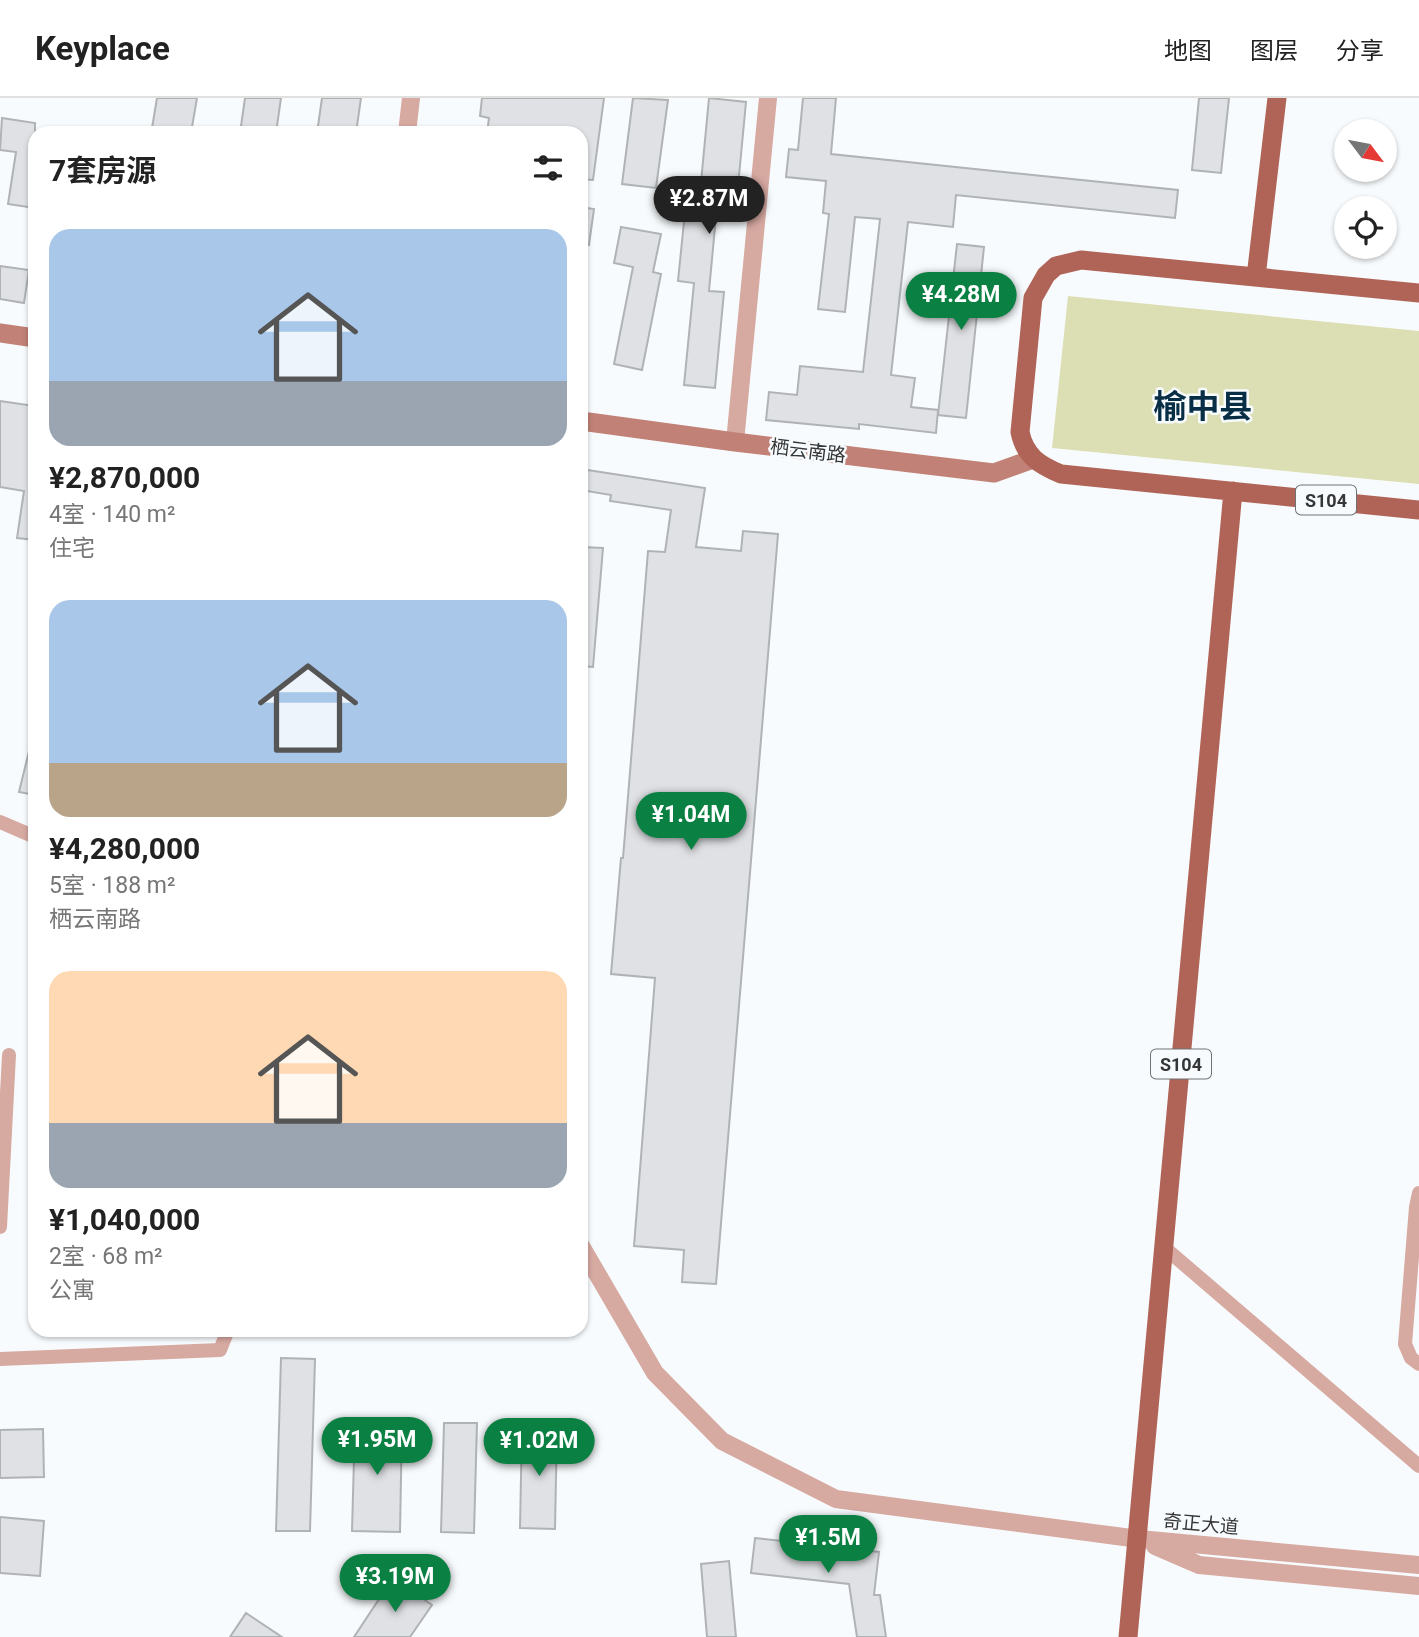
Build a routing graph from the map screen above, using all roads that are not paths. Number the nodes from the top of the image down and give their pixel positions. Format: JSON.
{"nodes":[{"id":1,"x":411,"y":98,"type":"edge"},
{"id":2,"x":768,"y":98,"type":"edge"},
{"id":3,"x":1277,"y":98,"type":"edge"},
{"id":4,"x":408,"y":126,"type":"edge"},
{"id":5,"x":1256,"y":277,"type":"junction"},
{"id":6,"x":1419,"y":293,"type":"edge"},
{"id":7,"x":0,"y":333,"type":"edge"},
{"id":8,"x":28,"y":337,"type":"edge"},
{"id":9,"x":588,"y":422,"type":"edge"},
{"id":10,"x":735,"y":442,"type":"junction"},
{"id":11,"x":1032,"y":459,"type":"junction"},
{"id":12,"x":1233,"y":491,"type":"junction"},
{"id":13,"x":1419,"y":510,"type":"edge"},
{"id":14,"x":0,"y":822,"type":"edge"},
{"id":15,"x":28,"y":834,"type":"edge"},
{"id":16,"x":9,"y":1055,"type":"dead end"},
{"id":17,"x":1419,"y":1194,"type":"edge"},
{"id":18,"x":0,"y":1227,"type":"edge"},
{"id":19,"x":1165,"y":1248,"type":"junction"},
{"id":20,"x":588,"y":1258,"type":"edge"},
{"id":21,"x":225,"y":1337,"type":"edge"},
{"id":22,"x":0,"y":1359,"type":"edge"},
{"id":23,"x":1419,"y":1364,"type":"edge"},
{"id":24,"x":1419,"y":1466,"type":"edge"},
{"id":25,"x":1139,"y":1539,"type":"junction"},
{"id":26,"x":1419,"y":1565,"type":"edge"},
{"id":27,"x":1419,"y":1586,"type":"edge"},
{"id":28,"x":1128,"y":1637,"type":"edge"}],
"edges":[{"from":1,"to":4,"type":"street"},
{"from":2,"to":10,"type":"street"},
{"from":3,"to":5,"type":"main road"},
{"from":5,"to":6,"type":"main road"},
{"from":5,"to":11,"type":"main road"},
{"from":7,"to":8,"type":"main road"},
{"from":9,"to":10,"type":"main road","name":"栖云南路"},
{"from":10,"to":11,"type":"main road","name":"栖云南路"},
{"from":11,"to":12,"type":"main road","number":"S104"},
{"from":12,"to":13,"type":"main road","number":"S104"},
{"from":12,"to":19,"type":"main road","number":"S104"},
{"from":14,"to":15,"type":"street"},
{"from":16,"to":18,"type":"street"},
{"from":17,"to":23,"type":"street"},
{"from":19,"to":24,"type":"street"},
{"from":19,"to":25,"type":"main road","number":"S104"},
{"from":20,"to":25,"type":"street"},
{"from":21,"to":22,"type":"street"},
{"from":25,"to":26,"type":"street","name":"奇正大道"},
{"from":25,"to":27,"type":"street","name":"奇正大道"},
{"from":25,"to":28,"type":"main road","number":"S104"}]}
